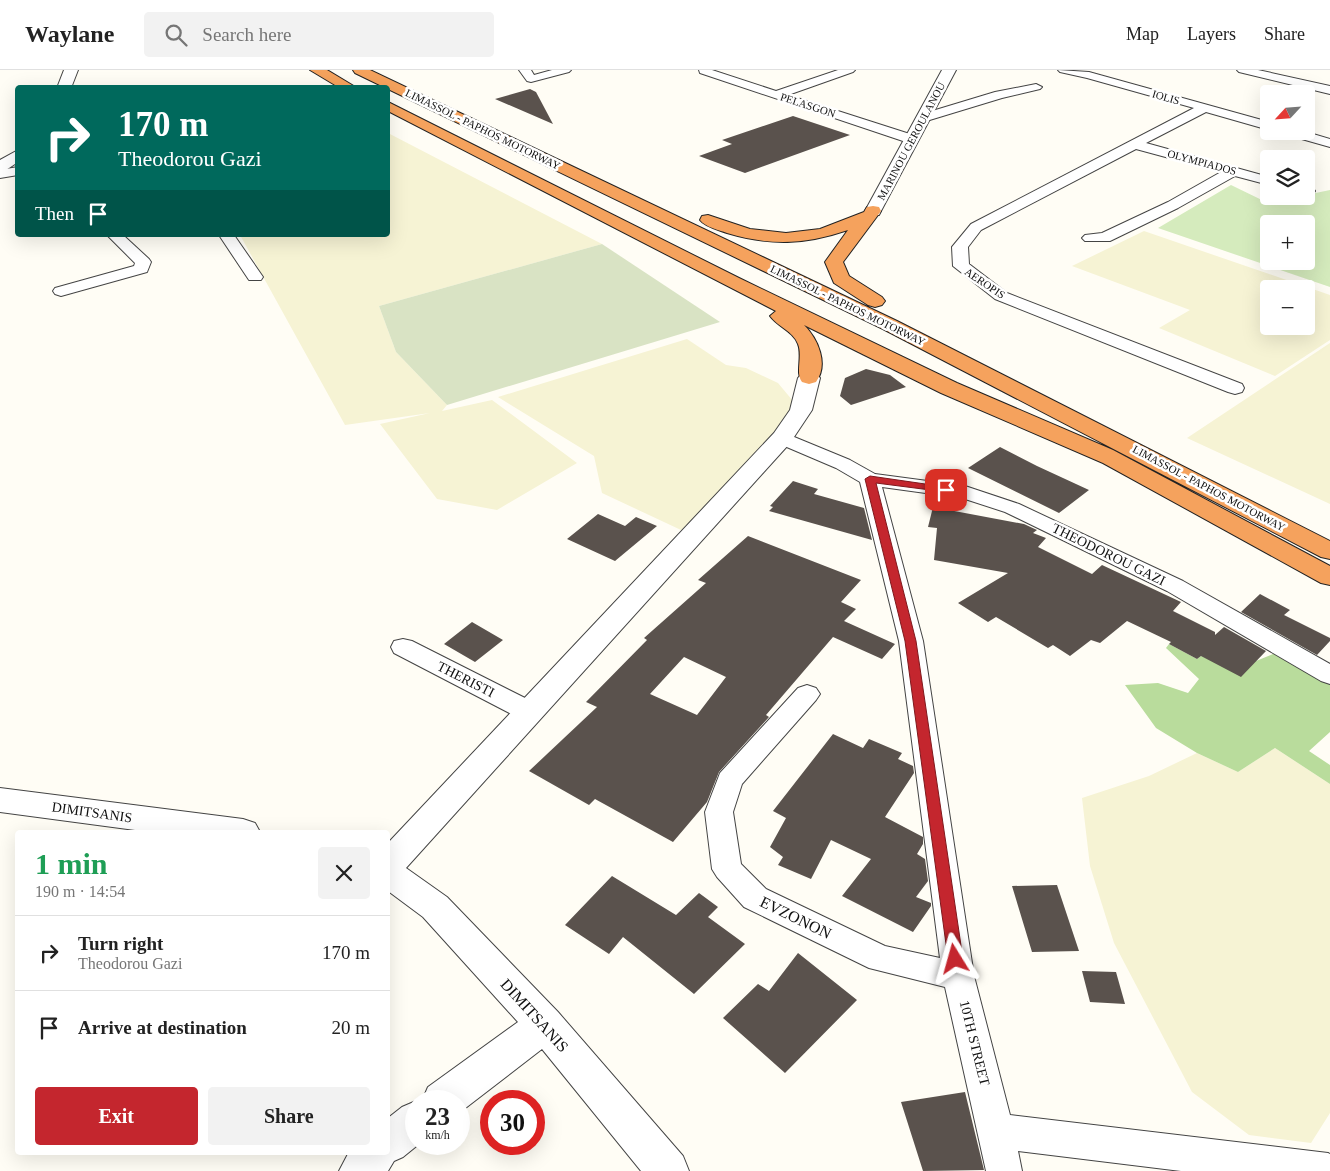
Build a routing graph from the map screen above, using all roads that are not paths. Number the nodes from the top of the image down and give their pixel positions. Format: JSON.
{"nodes":[{"id":1,"x":71,"y":70,"type":"edge"},
{"id":2,"x":317,"y":70,"type":"edge"},
{"id":3,"x":340,"y":70,"type":"edge"},
{"id":4,"x":360,"y":70,"type":"edge"},
{"id":5,"x":392,"y":70,"type":"edge"},
{"id":6,"x":565,"y":70,"type":"edge"},
{"id":7,"x":849,"y":70,"type":"edge"},
{"id":8,"x":950,"y":70,"type":"edge"},
{"id":9,"x":1064,"y":70,"type":"edge"},
{"id":10,"x":1105,"y":70,"type":"edge"},
{"id":11,"x":1243,"y":70,"type":"edge"},
{"id":12,"x":706,"y":71,"type":"edge"},
{"id":13,"x":528,"y":75,"type":"edge"},
{"id":14,"x":1089,"y":75,"type":"junction"},
{"id":15,"x":65,"y":85,"type":"edge"},
{"id":16,"x":345,"y":85,"type":"edge"},
{"id":17,"x":369,"y":85,"type":"edge"},
{"id":18,"x":1036,"y":87,"type":"dead end"},
{"id":19,"x":1330,"y":90,"type":"edge"},
{"id":20,"x":390,"y":95,"type":"edge"},
{"id":21,"x":776,"y":95,"type":"junction"},
{"id":22,"x":390,"y":107,"type":"edge"},
{"id":23,"x":1204,"y":108,"type":"junction"},
{"id":24,"x":923,"y":118,"type":"junction"},
{"id":25,"x":1260,"y":124,"type":"edge"},
{"id":26,"x":912,"y":139,"type":"junction"},
{"id":27,"x":1315,"y":139,"type":"edge"},
{"id":28,"x":1330,"y":143,"type":"edge"},
{"id":29,"x":1134,"y":144,"type":"junction"},
{"id":30,"x":15,"y":156,"type":"edge"},
{"id":31,"x":0,"y":167,"type":"edge"},
{"id":32,"x":1233,"y":171,"type":"junction"},
{"id":33,"x":15,"y":172,"type":"edge"},
{"id":34,"x":0,"y":174,"type":"edge"},
{"id":35,"x":1260,"y":178,"type":"edge"},
{"id":36,"x":634,"y":186,"type":"dead end"},
{"id":37,"x":873,"y":211,"type":"junction"},
{"id":38,"x":116,"y":237,"type":"edge"},
{"id":39,"x":227,"y":237,"type":"edge"},
{"id":40,"x":1090,"y":238,"type":"dead end"},
{"id":41,"x":255,"y":276,"type":"dead end"},
{"id":42,"x":732,"y":282,"type":"junction"},
{"id":43,"x":61,"y":291,"type":"dead end"},
{"id":44,"x":890,"y":325,"type":"junction"},
{"id":45,"x":810,"y":378,"type":"joint"},
{"id":46,"x":1235,"y":388,"type":"dead end"},
{"id":47,"x":782,"y":438,"type":"junction"},
{"id":48,"x":1114,"y":460,"type":"junction"},
{"id":49,"x":870,"y":479,"type":"junction"},
{"id":50,"x":1330,"y":535,"type":"edge"},
{"id":51,"x":1330,"y":551,"type":"edge"},
{"id":52,"x":1330,"y":577,"type":"edge"},
{"id":53,"x":403,"y":647,"type":"dead end"},
{"id":54,"x":1330,"y":676,"type":"edge"},
{"id":55,"x":807,"y":694,"type":"dead end"},
{"id":56,"x":530,"y":712,"type":"junction"},
{"id":57,"x":0,"y":800,"type":"edge"},
{"id":58,"x":228,"y":830,"type":"edge"},
{"id":59,"x":390,"y":863,"type":"edge"},
{"id":60,"x":390,"y":874,"type":"edge"},
{"id":61,"x":958,"y":976,"type":"junction"},
{"id":62,"x":546,"y":1024,"type":"junction"},
{"id":63,"x":457,"y":1090,"type":"edge"},
{"id":64,"x":405,"y":1130,"type":"edge"},
{"id":65,"x":996,"y":1131,"type":"junction"},
{"id":66,"x":390,"y":1141,"type":"edge"},
{"id":67,"x":374,"y":1155,"type":"edge"},
{"id":68,"x":360,"y":1171,"type":"edge"},
{"id":69,"x":668,"y":1171,"type":"edge"},
{"id":70,"x":1004,"y":1171,"type":"edge"},
{"id":71,"x":1328,"y":1171,"type":"edge"}],
"edges":[{"from":1,"to":15,"type":"street"},
{"from":2,"to":16,"type":"highway"},
{"from":3,"to":17,"type":"highway"},
{"from":4,"to":44,"type":"highway","name":"LIMASSOL - PAPHOS MOTORWAY"},
{"from":5,"to":36,"type":"highway"},
{"from":6,"to":13,"type":"street"},
{"from":7,"to":21,"type":"street"},
{"from":8,"to":24,"type":"street","name":"MARINOU GEROULANOU"},
{"from":9,"to":14,"type":"street","name":"IOLIS"},
{"from":10,"to":14,"type":"street"},
{"from":11,"to":19,"type":"street"},
{"from":12,"to":21,"type":"street","name":"PELASGON"},
{"from":14,"to":23,"type":"street","name":"IOLIS"},
{"from":18,"to":24,"type":"street"},
{"from":20,"to":48,"type":"highway","name":"LIMASSOL - PAPHOS MOTORWAY"},
{"from":21,"to":26,"type":"street","name":"PELASGON"},
{"from":22,"to":42,"type":"highway"},
{"from":23,"to":25,"type":"street","name":"IOLIS"},
{"from":23,"to":29,"type":"street","name":"AEROPIS"},
{"from":24,"to":26,"type":"street","name":"MARINOU GEROULANOU"},
{"from":26,"to":37,"type":"street","name":"MARINOU GEROULANOU"},
{"from":27,"to":28,"type":"street"},
{"from":29,"to":32,"type":"street","name":"OLYMPIADOS"},
{"from":29,"to":46,"type":"street","name":"AEROPIS"},
{"from":30,"to":31,"type":"street"},
{"from":32,"to":35,"type":"street","name":"OLYMPIADOS"},
{"from":32,"to":40,"type":"street"},
{"from":33,"to":34,"type":"street"},
{"from":37,"to":44,"type":"highway"},
{"from":37,"to":50,"type":"highway"},
{"from":38,"to":43,"type":"street"},
{"from":39,"to":41,"type":"street"},
{"from":42,"to":45,"type":"highway"},
{"from":42,"to":48,"type":"highway"},
{"from":44,"to":51,"type":"highway","name":"LIMASSOL - PAPHOS MOTORWAY"},
{"from":45,"to":47,"type":"street"},
{"from":47,"to":49,"type":"street"},
{"from":47,"to":56,"type":"street"},
{"from":48,"to":52,"type":"highway","name":"LIMASSOL - PAPHOS MOTORWAY"},
{"from":49,"to":54,"type":"street","name":"THEODOROU GAZI"},
{"from":49,"to":61,"type":"street","name":"10TH STREET"},
{"from":53,"to":56,"type":"street","name":"THERISTI"},
{"from":55,"to":61,"type":"street","name":"EVZONON"},
{"from":56,"to":59,"type":"street"},
{"from":57,"to":58,"type":"street","name":"DIMITSANIS"},
{"from":60,"to":62,"type":"street","name":"DIMITSANIS"},
{"from":61,"to":65,"type":"street","name":"10TH STREET"},
{"from":62,"to":63,"type":"street"},
{"from":62,"to":69,"type":"street","name":"DIMITSANIS"},
{"from":64,"to":66,"type":"street"},
{"from":65,"to":70,"type":"street","name":"10TH STREET"},
{"from":65,"to":71,"type":"street"},
{"from":67,"to":68,"type":"street"}]}
